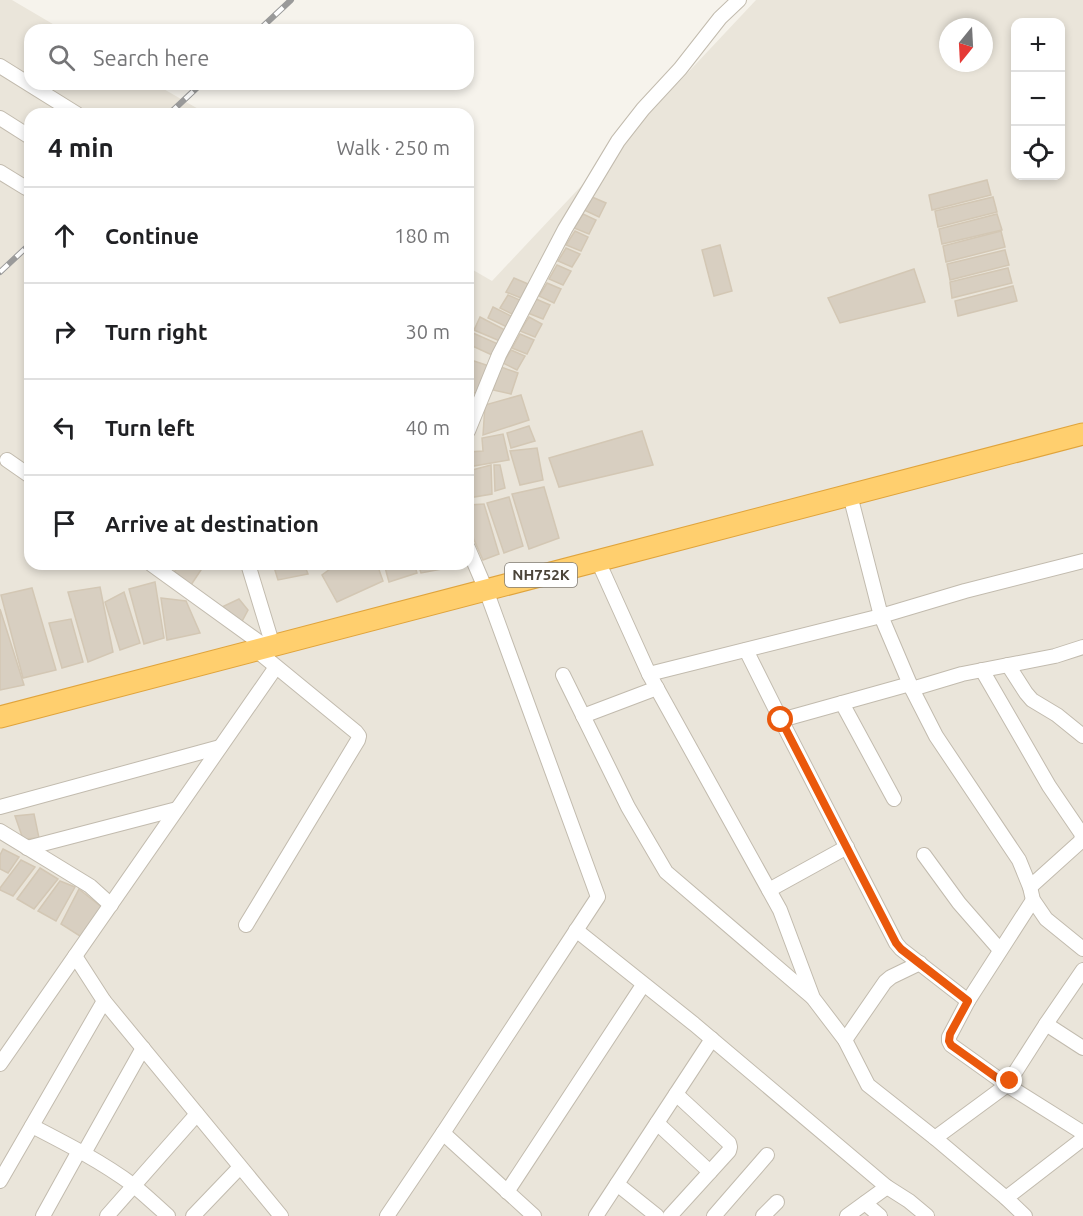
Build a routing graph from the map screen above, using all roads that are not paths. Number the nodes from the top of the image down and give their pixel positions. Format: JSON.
{"nodes":[{"id":1,"x":739,"y":0,"type":"edge"},
{"id":2,"x":0,"y":66,"type":"edge"},
{"id":3,"x":24,"y":81,"type":"edge"},
{"id":4,"x":38,"y":90,"type":"edge"},
{"id":5,"x":67,"y":108,"type":"edge"},
{"id":6,"x":0,"y":118,"type":"edge"},
{"id":7,"x":24,"y":133,"type":"edge"},
{"id":8,"x":0,"y":172,"type":"edge"},
{"id":9,"x":24,"y":187,"type":"edge"},
{"id":10,"x":474,"y":416,"type":"edge"},
{"id":11,"x":1083,"y":434,"type":"edge"},
{"id":12,"x":7,"y":460,"type":"dead end"},
{"id":13,"x":24,"y":472,"type":"edge"},
{"id":14,"x":850,"y":495,"type":"junction"},
{"id":15,"x":598,"y":561,"type":"junction"},
{"id":16,"x":1083,"y":561,"type":"edge"},
{"id":17,"x":474,"y":562,"type":"edge"},
{"id":18,"x":159,"y":570,"type":"edge"},
{"id":19,"x":249,"y":570,"type":"edge"},
{"id":20,"x":486,"y":590,"type":"junction"},
{"id":21,"x":881,"y":616,"type":"junction"},
{"id":22,"x":1083,"y":647,"type":"edge"},
{"id":23,"x":746,"y":650,"type":"junction"},
{"id":24,"x":268,"y":652,"type":"junction"},
{"id":25,"x":1008,"y":665,"type":"junction"},
{"id":26,"x":982,"y":670,"type":"junction"},
{"id":27,"x":649,"y":674,"type":"junction"},
{"id":28,"x":563,"y":675,"type":"dead end"},
{"id":29,"x":911,"y":687,"type":"junction"},
{"id":30,"x":657,"y":688,"type":"junction"},
{"id":31,"x":842,"y":703,"type":"junction"},
{"id":32,"x":584,"y":716,"type":"junction"},
{"id":33,"x":0,"y":717,"type":"edge"},
{"id":34,"x":781,"y":720,"type":"junction"},
{"id":35,"x":1083,"y":736,"type":"edge"},
{"id":36,"x":220,"y":747,"type":"junction"},
{"id":37,"x":894,"y":799,"type":"dead end"},
{"id":38,"x":0,"y":807,"type":"edge"},
{"id":39,"x":177,"y":808,"type":"junction"},
{"id":40,"x":0,"y":831,"type":"edge"},
{"id":41,"x":847,"y":847,"type":"junction"},
{"id":42,"x":27,"y":848,"type":"junction"},
{"id":43,"x":924,"y":855,"type":"dead end"},
{"id":44,"x":769,"y":890,"type":"junction"},
{"id":45,"x":1031,"y":894,"type":"junction"},
{"id":46,"x":111,"y":905,"type":"junction"},
{"id":47,"x":246,"y":925,"type":"dead end"},
{"id":48,"x":576,"y":930,"type":"junction"},
{"id":49,"x":1083,"y":949,"type":"edge"},
{"id":50,"x":1000,"y":950,"type":"junction"},
{"id":51,"x":75,"y":956,"type":"junction"},
{"id":52,"x":920,"y":963,"type":"junction"},
{"id":53,"x":1083,"y":970,"type":"edge"},
{"id":54,"x":643,"y":985,"type":"junction"},
{"id":55,"x":813,"y":998,"type":"junction"},
{"id":56,"x":104,"y":1001,"type":"junction"},
{"id":57,"x":968,"y":1001,"type":"junction"},
{"id":58,"x":1046,"y":1024,"type":"junction"},
{"id":59,"x":712,"y":1039,"type":"junction"},
{"id":60,"x":845,"y":1040,"type":"junction"},
{"id":61,"x":143,"y":1048,"type":"junction"},
{"id":62,"x":1083,"y":1048,"type":"edge"},
{"id":63,"x":0,"y":1064,"type":"edge"},
{"id":64,"x":1007,"y":1085,"type":"junction"},
{"id":65,"x":676,"y":1094,"type":"junction"},
{"id":66,"x":197,"y":1114,"type":"junction"},
{"id":67,"x":657,"y":1123,"type":"junction"},
{"id":68,"x":32,"y":1126,"type":"junction"},
{"id":69,"x":442,"y":1133,"type":"junction"},
{"id":70,"x":935,"y":1138,"type":"junction"},
{"id":71,"x":81,"y":1152,"type":"junction"},
{"id":72,"x":767,"y":1155,"type":"dead end"},
{"id":73,"x":240,"y":1167,"type":"junction"},
{"id":74,"x":710,"y":1172,"type":"junction"},
{"id":75,"x":0,"y":1181,"type":"edge"},
{"id":76,"x":617,"y":1184,"type":"junction"},
{"id":77,"x":133,"y":1185,"type":"junction"},
{"id":78,"x":887,"y":1188,"type":"junction"},
{"id":79,"x":507,"y":1192,"type":"junction"},
{"id":80,"x":1006,"y":1198,"type":"junction"},
{"id":81,"x":777,"y":1202,"type":"dead end"},
{"id":82,"x":866,"y":1203,"type":"junction"},
{"id":83,"x":394,"y":1213,"type":"edge"},
{"id":84,"x":275,"y":1214,"type":"edge"},
{"id":85,"x":43,"y":1216,"type":"edge"},
{"id":86,"x":107,"y":1216,"type":"edge"},
{"id":87,"x":168,"y":1216,"type":"edge"},
{"id":88,"x":193,"y":1216,"type":"edge"},
{"id":89,"x":534,"y":1216,"type":"edge"},
{"id":90,"x":596,"y":1216,"type":"edge"},
{"id":91,"x":657,"y":1216,"type":"edge"},
{"id":92,"x":670,"y":1216,"type":"edge"},
{"id":93,"x":714,"y":1216,"type":"edge"},
{"id":94,"x":763,"y":1216,"type":"edge"},
{"id":95,"x":848,"y":1216,"type":"edge"},
{"id":96,"x":880,"y":1216,"type":"edge"},
{"id":97,"x":927,"y":1216,"type":"edge"},
{"id":98,"x":1024,"y":1216,"type":"edge"}],
"edges":[{"from":1,"to":10,"type":"street"},
{"from":2,"to":3,"type":"street"},
{"from":4,"to":5,"type":"street"},
{"from":6,"to":7,"type":"street"},
{"from":8,"to":9,"type":"street"},
{"from":11,"to":14,"type":"highway","number":"NH752K"},
{"from":12,"to":13,"type":"street"},
{"from":14,"to":15,"type":"highway","number":"NH752K"},
{"from":14,"to":21,"type":"street"},
{"from":15,"to":20,"type":"highway","number":"NH752K"},
{"from":15,"to":27,"type":"street"},
{"from":16,"to":21,"type":"street"},
{"from":17,"to":20,"type":"street"},
{"from":18,"to":24,"type":"street"},
{"from":19,"to":24,"type":"street"},
{"from":20,"to":24,"type":"highway","number":"NH752K"},
{"from":20,"to":48,"type":"street"},
{"from":21,"to":23,"type":"street"},
{"from":21,"to":29,"type":"street"},
{"from":22,"to":25,"type":"street"},
{"from":23,"to":27,"type":"street"},
{"from":23,"to":34,"type":"street"},
{"from":24,"to":33,"type":"highway","number":"NH752K"},
{"from":24,"to":36,"type":"street"},
{"from":24,"to":47,"type":"street"},
{"from":25,"to":26,"type":"street"},
{"from":25,"to":35,"type":"street"},
{"from":26,"to":29,"type":"street"},
{"from":26,"to":45,"type":"street"},
{"from":27,"to":30,"type":"street"},
{"from":28,"to":32,"type":"street"},
{"from":29,"to":31,"type":"street"},
{"from":29,"to":45,"type":"street"},
{"from":30,"to":32,"type":"street"},
{"from":30,"to":44,"type":"street"},
{"from":31,"to":34,"type":"street"},
{"from":31,"to":37,"type":"street"},
{"from":32,"to":55,"type":"street"},
{"from":34,"to":41,"type":"street"},
{"from":36,"to":38,"type":"street"},
{"from":36,"to":39,"type":"street"},
{"from":39,"to":42,"type":"street"},
{"from":39,"to":46,"type":"street"},
{"from":40,"to":42,"type":"street"},
{"from":41,"to":44,"type":"street"},
{"from":41,"to":52,"type":"street"},
{"from":42,"to":46,"type":"street"},
{"from":43,"to":50,"type":"street"},
{"from":44,"to":55,"type":"street"},
{"from":45,"to":49,"type":"street"},
{"from":45,"to":50,"type":"street"},
{"from":46,"to":51,"type":"street"},
{"from":48,"to":54,"type":"street"},
{"from":48,"to":69,"type":"street"},
{"from":50,"to":57,"type":"street"},
{"from":51,"to":56,"type":"street"},
{"from":51,"to":63,"type":"street"},
{"from":52,"to":57,"type":"street"},
{"from":52,"to":60,"type":"street"},
{"from":53,"to":58,"type":"street"},
{"from":54,"to":59,"type":"street"},
{"from":54,"to":79,"type":"street"},
{"from":55,"to":60,"type":"street"},
{"from":56,"to":61,"type":"street"},
{"from":56,"to":68,"type":"street"},
{"from":57,"to":64,"type":"street"},
{"from":58,"to":62,"type":"street"},
{"from":58,"to":64,"type":"street"},
{"from":59,"to":65,"type":"street"},
{"from":59,"to":78,"type":"street"},
{"from":60,"to":70,"type":"street"},
{"from":61,"to":66,"type":"street"},
{"from":61,"to":71,"type":"street"},
{"from":64,"to":70,"type":"street"},
{"from":64,"to":80,"type":"street"},
{"from":65,"to":67,"type":"street"},
{"from":65,"to":74,"type":"street"},
{"from":66,"to":73,"type":"street"},
{"from":66,"to":77,"type":"street"},
{"from":67,"to":74,"type":"street"},
{"from":67,"to":76,"type":"street"},
{"from":68,"to":71,"type":"street"},
{"from":68,"to":75,"type":"street"},
{"from":69,"to":79,"type":"street"},
{"from":69,"to":83,"type":"street"},
{"from":70,"to":80,"type":"street"},
{"from":71,"to":77,"type":"street"},
{"from":71,"to":85,"type":"street"},
{"from":72,"to":93,"type":"street"},
{"from":73,"to":84,"type":"street"},
{"from":73,"to":88,"type":"street"},
{"from":74,"to":92,"type":"street"},
{"from":76,"to":90,"type":"street"},
{"from":76,"to":91,"type":"street"},
{"from":77,"to":86,"type":"street"},
{"from":77,"to":87,"type":"street"},
{"from":78,"to":82,"type":"street"},
{"from":78,"to":97,"type":"street"},
{"from":79,"to":89,"type":"street"},
{"from":80,"to":98,"type":"street"},
{"from":81,"to":94,"type":"street"},
{"from":82,"to":95,"type":"street"},
{"from":82,"to":96,"type":"street"}]}
